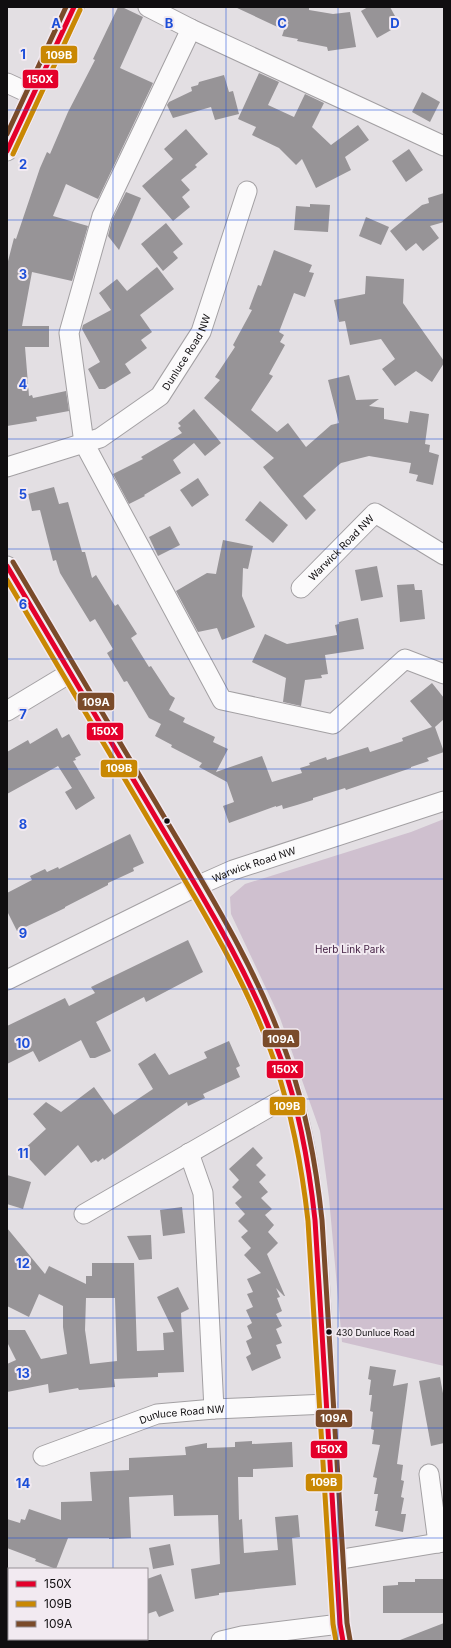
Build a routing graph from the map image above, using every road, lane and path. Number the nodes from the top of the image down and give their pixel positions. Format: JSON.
{"nodes":[{"id":1,"x":74,"y":7,"type":"edge"},
{"id":2,"x":148,"y":7,"type":"edge"},
{"id":3,"x":190,"y":29,"type":"junction"},
{"id":4,"x":7,"y":83,"type":"edge"},
{"id":5,"x":33,"y":95,"type":"junction"},
{"id":6,"x":444,"y":146,"type":"edge"},
{"id":7,"x":7,"y":151,"type":"edge"},
{"id":8,"x":247,"y":191,"type":"dead end"},
{"id":9,"x":84,"y":443,"type":"junction"},
{"id":10,"x":7,"y":467,"type":"edge"},
{"id":11,"x":444,"y":555,"type":"edge"},
{"id":12,"x":7,"y":566,"type":"edge"},
{"id":13,"x":301,"y":588,"type":"dead end"},
{"id":14,"x":70,"y":673,"type":"junction"},
{"id":15,"x":444,"y":674,"type":"edge"},
{"id":16,"x":7,"y":711,"type":"edge"},
{"id":17,"x":444,"y":801,"type":"edge"},
{"id":18,"x":197,"y":886,"type":"junction"},
{"id":19,"x":7,"y":980,"type":"edge"},
{"id":20,"x":292,"y":1094,"type":"junction"},
{"id":21,"x":189,"y":1153,"type":"junction"},
{"id":22,"x":84,"y":1214,"type":"dead end"},
{"id":23,"x":327,"y":1404,"type":"junction"},
{"id":24,"x":214,"y":1408,"type":"junction"},
{"id":25,"x":43,"y":1456,"type":"dead end"},
{"id":26,"x":429,"y":1474,"type":"dead end"},
{"id":27,"x":441,"y":1542,"type":"edge"},
{"id":28,"x":336,"y":1560,"type":"junction"},
{"id":29,"x":341,"y":1633,"type":"edge"},
{"id":30,"x":226,"y":1640,"type":"edge"}],
"edges":[{"from":1,"to":5,"type":"street"},
{"from":2,"to":3,"type":"street"},
{"from":3,"to":6,"type":"street"},
{"from":3,"to":9,"type":"street"},
{"from":4,"to":5,"type":"street"},
{"from":5,"to":7,"type":"street"},
{"from":8,"to":9,"type":"street","name":"Dunluce Road NW"},
{"from":9,"to":10,"type":"street","name":"Dunluce Road NW"},
{"from":9,"to":15,"type":"street"},
{"from":11,"to":13,"type":"street","name":"Warwick Road NW"},
{"from":12,"to":14,"type":"street"},
{"from":14,"to":16,"type":"street"},
{"from":14,"to":18,"type":"street"},
{"from":17,"to":18,"type":"street","name":"Warwick Road NW"},
{"from":18,"to":19,"type":"street","name":"Warwick Road NW"},
{"from":18,"to":20,"type":"street"},
{"from":20,"to":21,"type":"street"},
{"from":20,"to":23,"type":"street"},
{"from":21,"to":22,"type":"street"},
{"from":21,"to":24,"type":"street"},
{"from":23,"to":24,"type":"street","name":"Dunluce Road NW"},
{"from":23,"to":28,"type":"street"},
{"from":24,"to":25,"type":"street","name":"Dunluce Road NW"},
{"from":26,"to":27,"type":"street"},
{"from":27,"to":28,"type":"street"},
{"from":28,"to":29,"type":"street"},
{"from":29,"to":30,"type":"street"}]}
